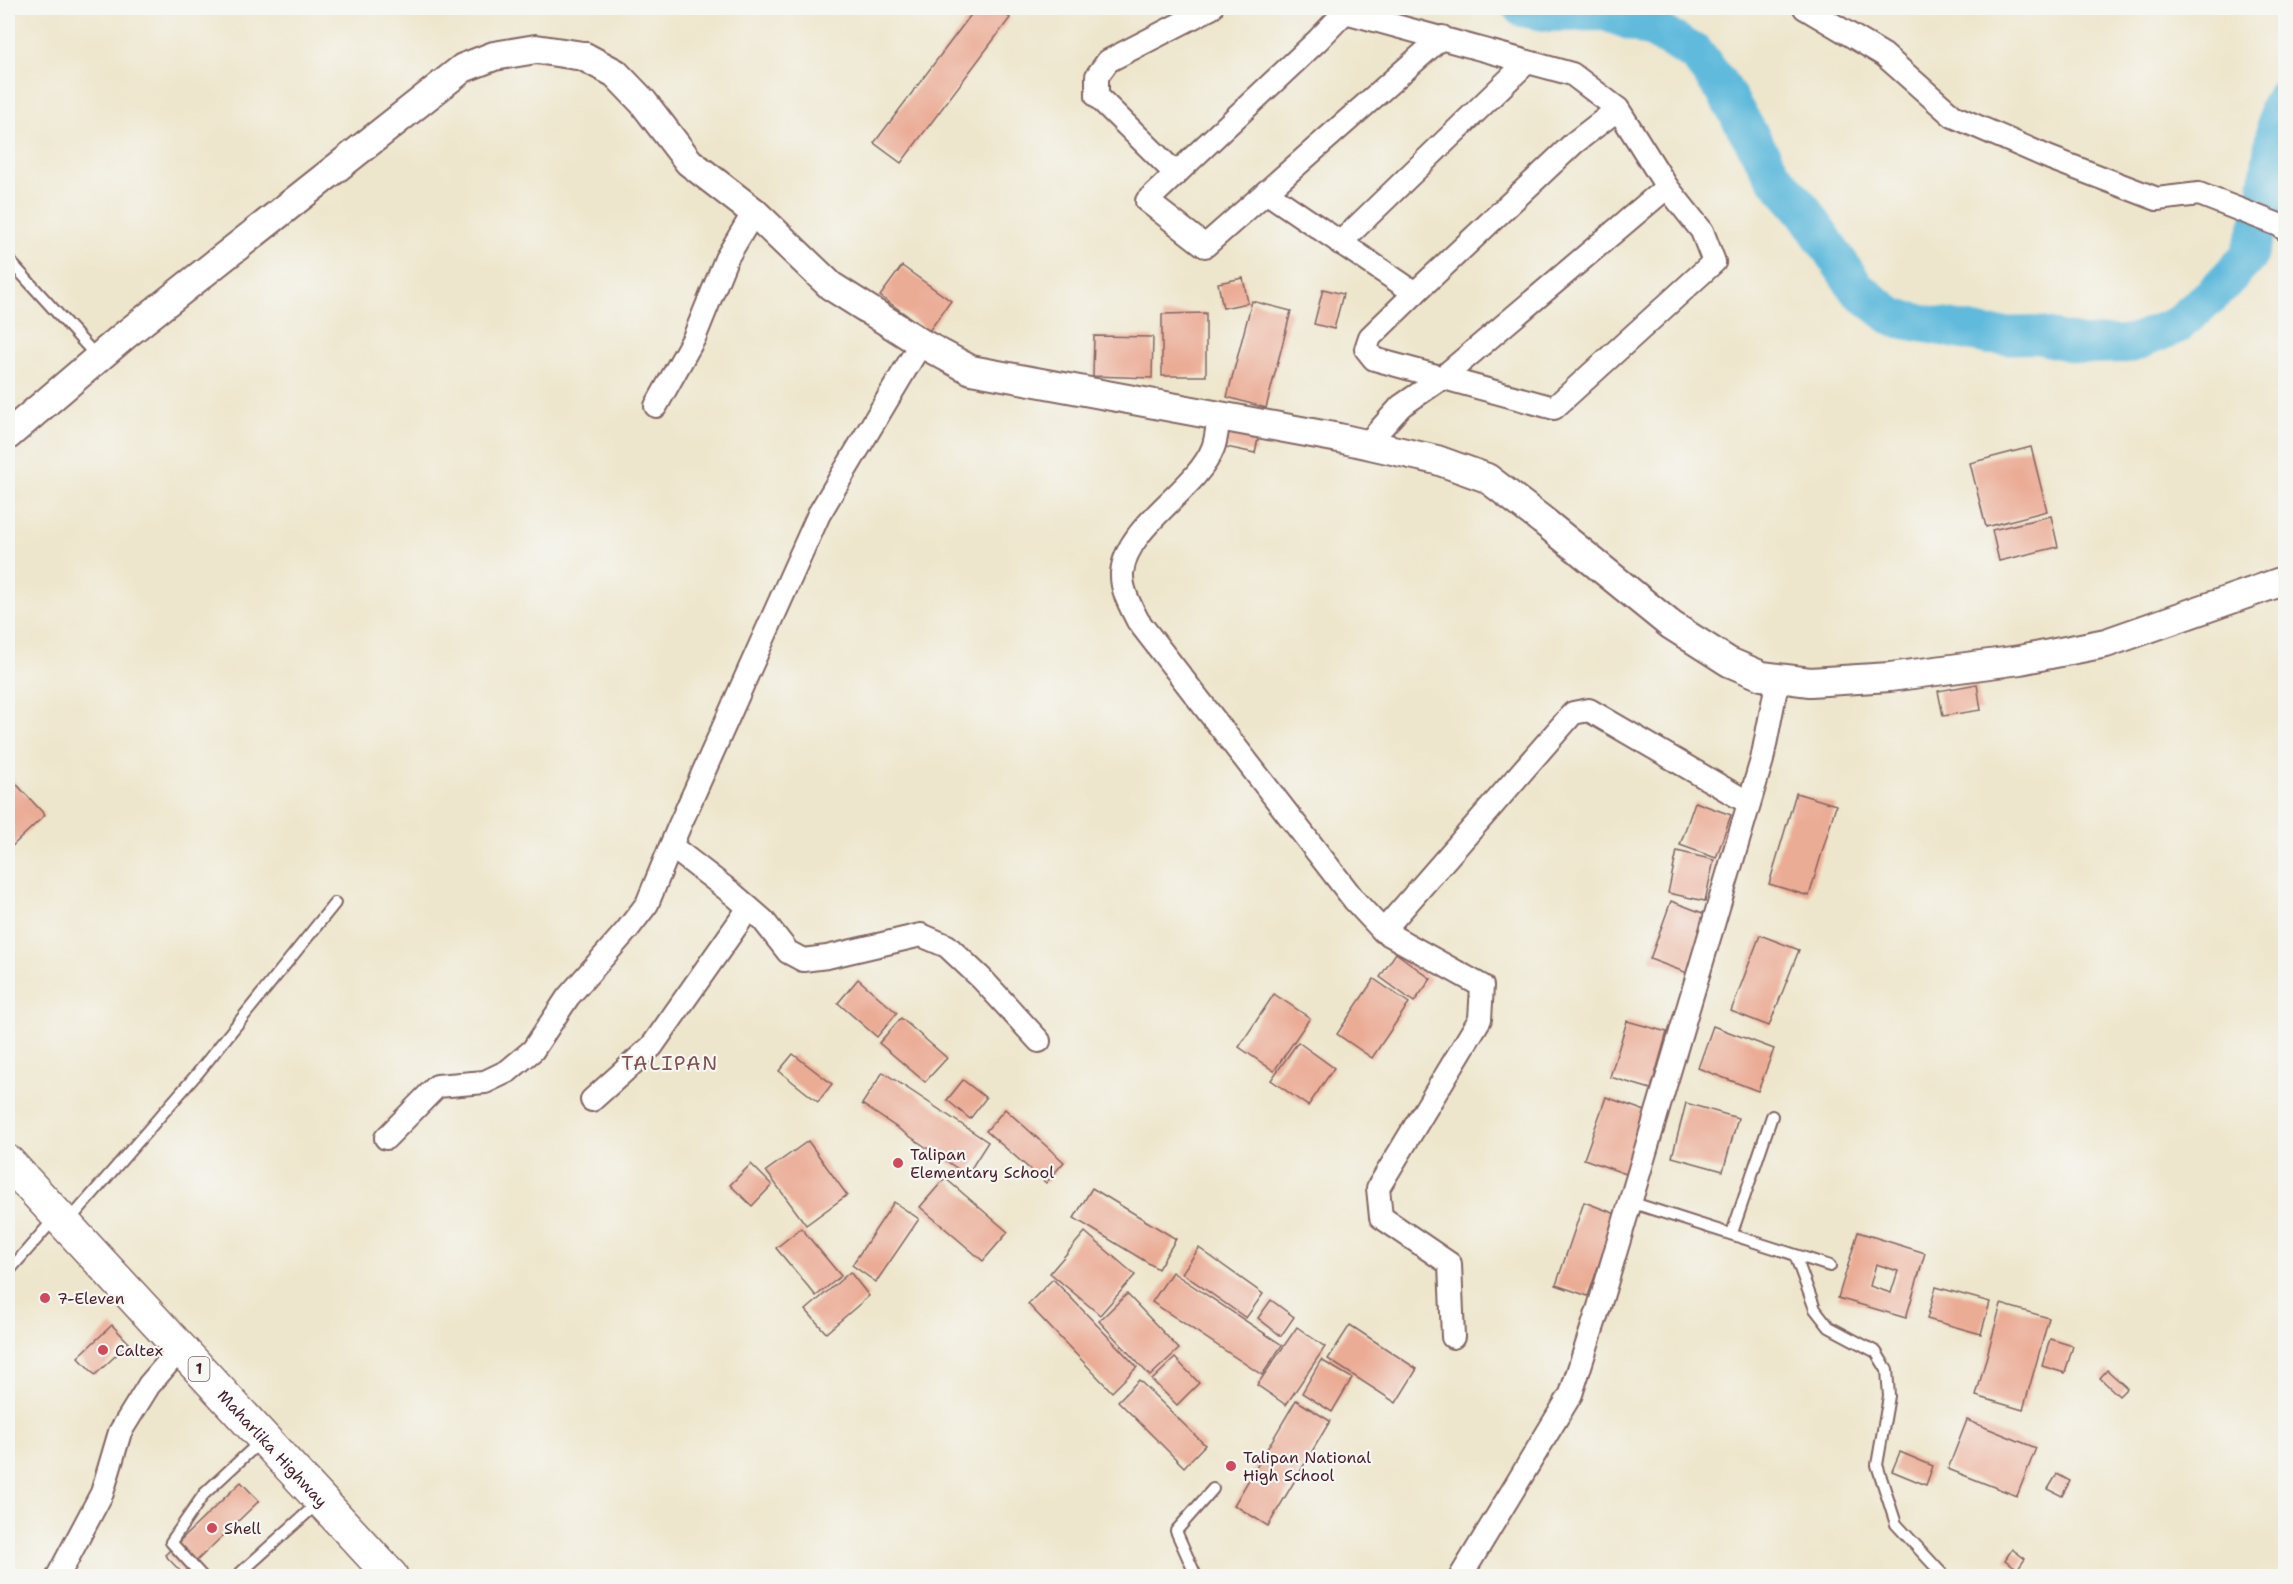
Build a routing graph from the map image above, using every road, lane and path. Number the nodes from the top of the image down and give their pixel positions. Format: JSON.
{"nodes":[{"id":1,"x":1211,"y":8,"type":"edge"},
{"id":2,"x":1805,"y":8,"type":"edge"},
{"id":3,"x":1336,"y":10,"type":"edge"},
{"id":4,"x":1442,"y":37,"type":"junction"},
{"id":5,"x":1527,"y":62,"type":"junction"},
{"id":6,"x":1618,"y":110,"type":"junction"},
{"id":7,"x":1176,"y":174,"type":"junction"},
{"id":8,"x":1667,"y":188,"type":"junction"},
{"id":9,"x":1266,"y":192,"type":"junction"},
{"id":10,"x":754,"y":212,"type":"junction"},
{"id":11,"x":2282,"y":228,"type":"edge"},
{"id":12,"x":1340,"y":243,"type":"junction"},
{"id":13,"x":8,"y":259,"type":"edge"},
{"id":14,"x":1415,"y":293,"type":"junction"},
{"id":15,"x":921,"y":343,"type":"junction"},
{"id":16,"x":98,"y":358,"type":"junction"},
{"id":17,"x":1443,"y":378,"type":"junction"},
{"id":18,"x":656,"y":406,"type":"dead end"},
{"id":19,"x":1219,"y":416,"type":"junction"},
{"id":20,"x":8,"y":435,"type":"edge"},
{"id":21,"x":1367,"y":444,"type":"junction"},
{"id":22,"x":2286,"y":580,"type":"edge"},
{"id":23,"x":1778,"y":678,"type":"junction"},
{"id":24,"x":1749,"y":803,"type":"junction"},
{"id":25,"x":671,"y":846,"type":"junction"},
{"id":26,"x":335,"y":903,"type":"dead end"},
{"id":27,"x":749,"y":908,"type":"junction"},
{"id":28,"x":1383,"y":931,"type":"junction"},
{"id":29,"x":1039,"y":1041,"type":"dead end"},
{"id":30,"x":592,"y":1100,"type":"dead end"},
{"id":31,"x":1772,"y":1116,"type":"dead end"},
{"id":32,"x":386,"y":1138,"type":"dead end"},
{"id":33,"x":8,"y":1162,"type":"edge"},
{"id":34,"x":1630,"y":1202,"type":"junction"},
{"id":35,"x":62,"y":1220,"type":"junction"},
{"id":36,"x":1732,"y":1233,"type":"junction"},
{"id":37,"x":1795,"y":1255,"type":"junction"},
{"id":38,"x":1830,"y":1266,"type":"dead end"},
{"id":39,"x":8,"y":1272,"type":"edge"},
{"id":40,"x":1453,"y":1337,"type":"dead end"},
{"id":41,"x":180,"y":1349,"type":"junction"},
{"id":42,"x":263,"y":1439,"type":"junction"},
{"id":43,"x":1213,"y":1490,"type":"dead end"},
{"id":44,"x":320,"y":1500,"type":"junction"},
{"id":45,"x":58,"y":1576,"type":"edge"},
{"id":46,"x":202,"y":1576,"type":"edge"},
{"id":47,"x":237,"y":1576,"type":"edge"},
{"id":48,"x":391,"y":1576,"type":"edge"},
{"id":49,"x":1196,"y":1576,"type":"edge"},
{"id":50,"x":1461,"y":1576,"type":"edge"},
{"id":51,"x":1944,"y":1576,"type":"edge"}],
"edges":[{"from":1,"to":7,"type":"street"},
{"from":2,"to":11,"type":"street"},
{"from":3,"to":4,"type":"street"},
{"from":3,"to":7,"type":"street"},
{"from":4,"to":5,"type":"street"},
{"from":4,"to":9,"type":"street"},
{"from":5,"to":6,"type":"street"},
{"from":5,"to":12,"type":"street"},
{"from":6,"to":8,"type":"street"},
{"from":6,"to":14,"type":"street"},
{"from":7,"to":9,"type":"street"},
{"from":8,"to":17,"type":"street"},
{"from":8,"to":17,"type":"street"},
{"from":9,"to":12,"type":"street"},
{"from":10,"to":15,"type":"street"},
{"from":10,"to":16,"type":"street"},
{"from":10,"to":18,"type":"street"},
{"from":12,"to":14,"type":"street"},
{"from":13,"to":16,"type":"lane"},
{"from":14,"to":17,"type":"street"},
{"from":15,"to":19,"type":"street"},
{"from":15,"to":25,"type":"street"},
{"from":16,"to":20,"type":"street"},
{"from":17,"to":21,"type":"street"},
{"from":19,"to":21,"type":"street"},
{"from":19,"to":28,"type":"street"},
{"from":21,"to":23,"type":"street"},
{"from":22,"to":23,"type":"street"},
{"from":23,"to":24,"type":"street"},
{"from":24,"to":28,"type":"street"},
{"from":24,"to":34,"type":"street"},
{"from":25,"to":27,"type":"street"},
{"from":25,"to":32,"type":"street"},
{"from":26,"to":35,"type":"lane"},
{"from":27,"to":29,"type":"street"},
{"from":27,"to":30,"type":"street"},
{"from":28,"to":40,"type":"street"},
{"from":31,"to":36,"type":"lane"},
{"from":33,"to":35,"type":"highway","name":"Maharlika Highway","number":"1"},
{"from":34,"to":36,"type":"lane"},
{"from":34,"to":50,"type":"street"},
{"from":35,"to":39,"type":"lane"},
{"from":35,"to":41,"type":"highway","name":"Maharlika Highway","number":"1"},
{"from":36,"to":37,"type":"lane"},
{"from":37,"to":38,"type":"lane"},
{"from":37,"to":51,"type":"lane"},
{"from":41,"to":42,"type":"highway","name":"Maharlika Highway","number":"1"},
{"from":41,"to":45,"type":"street"},
{"from":42,"to":44,"type":"highway","name":"Maharlika Highway","number":"1"},
{"from":42,"to":46,"type":"lane"},
{"from":43,"to":49,"type":"lane"},
{"from":44,"to":47,"type":"lane"},
{"from":44,"to":48,"type":"highway","name":"Maharlika Highway","number":"1"}]}
